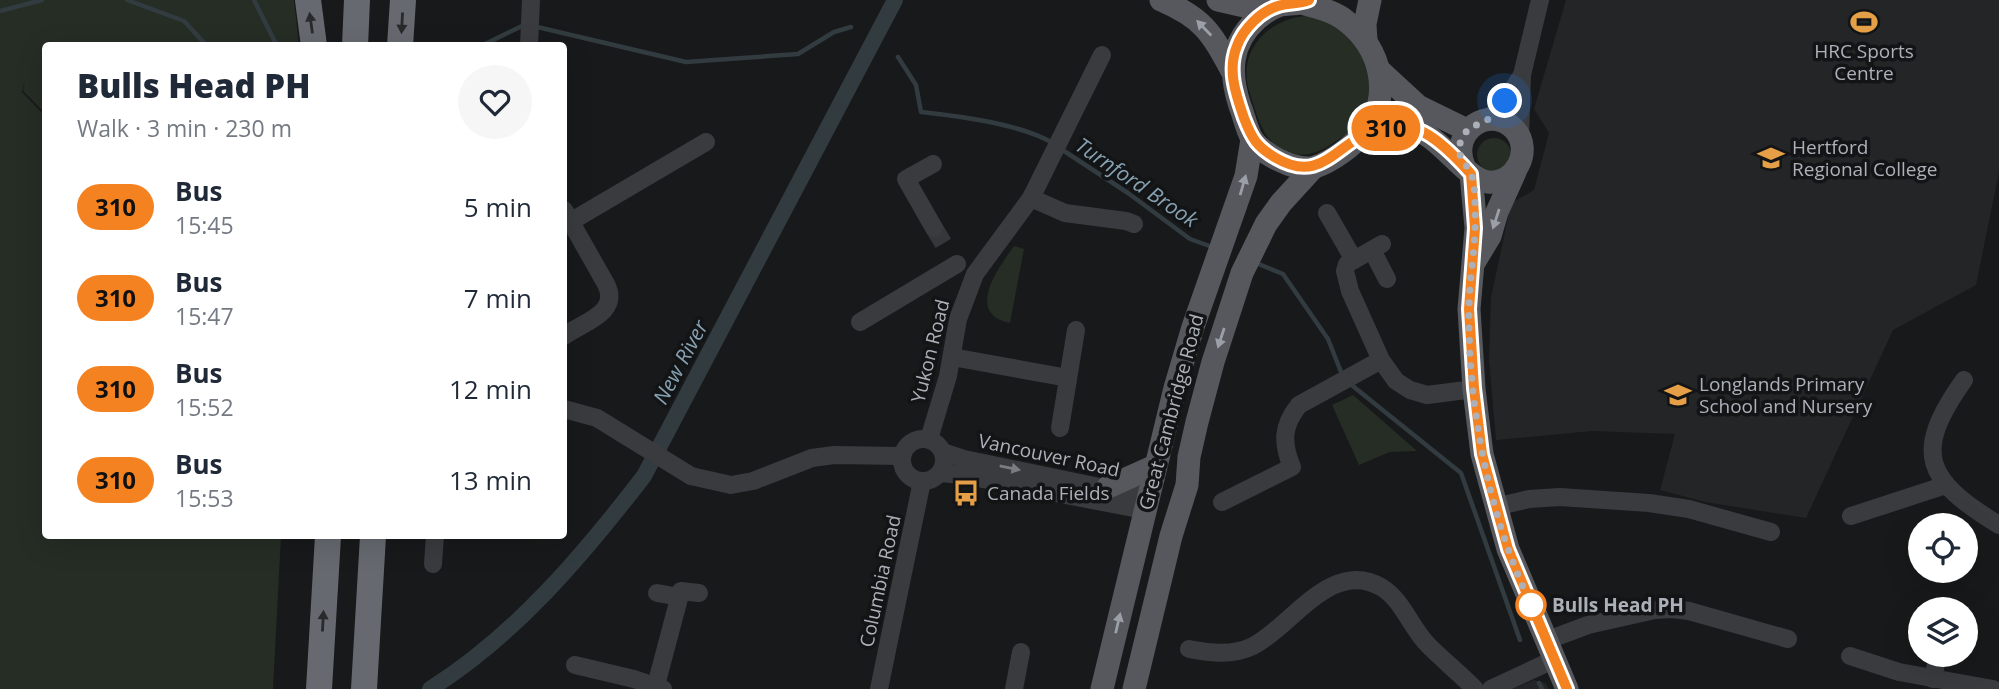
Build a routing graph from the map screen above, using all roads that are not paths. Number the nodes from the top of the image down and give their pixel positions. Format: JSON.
{"nodes":[{"id":1,"x":308,"y":0,"type":"edge"},
{"id":2,"x":357,"y":0,"type":"edge"},
{"id":3,"x":403,"y":0,"type":"edge"},
{"id":4,"x":1161,"y":0,"type":"edge"},
{"id":5,"x":1218,"y":0,"type":"edge"},
{"id":6,"x":1370,"y":0,"type":"edge"},
{"id":7,"x":1540,"y":0,"type":"edge"},
{"id":8,"x":1305,"y":1,"type":"edge"},
{"id":9,"x":1266,"y":11,"type":"junction"},
{"id":10,"x":1366,"y":41,"type":"junction"},
{"id":11,"x":313,"y":42,"type":"edge"},
{"id":12,"x":355,"y":42,"type":"edge"},
{"id":13,"x":400,"y":42,"type":"edge"},
{"id":14,"x":1102,"y":55,"type":"dead end"},
{"id":15,"x":1232,"y":71,"type":"junction"},
{"id":16,"x":1380,"y":71,"type":"junction"},
{"id":17,"x":1522,"y":75,"type":"junction"},
{"id":18,"x":1477,"y":125,"type":"junction"},
{"id":19,"x":1362,"y":135,"type":"junction"},
{"id":20,"x":1520,"y":138,"type":"junction"},
{"id":21,"x":1252,"y":139,"type":"junction"},
{"id":22,"x":706,"y":142,"type":"dead end"},
{"id":23,"x":933,"y":164,"type":"dead end"},
{"id":24,"x":1313,"y":168,"type":"junction"},
{"id":25,"x":1515,"y":172,"type":"junction"},
{"id":26,"x":1470,"y":177,"type":"junction"},
{"id":27,"x":1031,"y":198,"type":"junction"},
{"id":28,"x":1327,"y":213,"type":"dead end"},
{"id":29,"x":567,"y":216,"type":"edge"},
{"id":30,"x":1134,"y":224,"type":"dead end"},
{"id":31,"x":934,"y":228,"type":"tunnel mouth"},
{"id":32,"x":1354,"y":260,"type":"junction"},
{"id":33,"x":1474,"y":263,"type":"junction"},
{"id":34,"x":975,"y":275,"type":"junction"},
{"id":35,"x":1387,"y":279,"type":"dead end"},
{"id":36,"x":860,"y":322,"type":"dead end"},
{"id":37,"x":1076,"y":330,"type":"dead end"},
{"id":38,"x":567,"y":334,"type":"edge"},
{"id":39,"x":952,"y":357,"type":"junction"},
{"id":40,"x":1381,"y":360,"type":"junction"},
{"id":41,"x":1068,"y":378,"type":"junction"},
{"id":42,"x":1964,"y":380,"type":"dead end"},
{"id":43,"x":1474,"y":388,"type":"junction"},
{"id":44,"x":567,"y":410,"type":"edge"},
{"id":45,"x":1060,"y":428,"type":"dead end"},
{"id":46,"x":929,"y":439,"type":"junction"},
{"id":47,"x":943,"y":452,"type":"junction"},
{"id":48,"x":902,"y":456,"type":"junction"},
{"id":49,"x":1189,"y":457,"type":"junction"},
{"id":50,"x":1155,"y":466,"type":"junction"},
{"id":51,"x":940,"y":473,"type":"junction"},
{"id":52,"x":922,"y":481,"type":"junction"},
{"id":53,"x":1946,"y":485,"type":"junction"},
{"id":54,"x":1108,"y":487,"type":"junction"},
{"id":55,"x":1223,"y":502,"type":"dead end"},
{"id":56,"x":1149,"y":504,"type":"junction"},
{"id":57,"x":1495,"y":507,"type":"junction"},
{"id":58,"x":1851,"y":516,"type":"dead end"},
{"id":59,"x":1175,"y":524,"type":"junction"},
{"id":60,"x":1999,"y":525,"type":"edge"},
{"id":61,"x":1771,"y":532,"type":"dead end"},
{"id":62,"x":328,"y":539,"type":"edge"},
{"id":63,"x":373,"y":539,"type":"edge"},
{"id":64,"x":435,"y":539,"type":"edge"},
{"id":65,"x":433,"y":564,"type":"dead end"},
{"id":66,"x":657,"y":593,"type":"dead end"},
{"id":67,"x":1788,"y":639,"type":"dead end"},
{"id":68,"x":1189,"y":649,"type":"dead end"},
{"id":69,"x":1552,"y":649,"type":"junction"},
{"id":70,"x":1021,"y":652,"type":"dead end"},
{"id":71,"x":1850,"y":656,"type":"dead end"},
{"id":72,"x":575,"y":665,"type":"dead end"},
{"id":73,"x":1935,"y":667,"type":"edge"},
{"id":74,"x":1933,"y":679,"type":"junction"},
{"id":75,"x":657,"y":688,"type":"edge"},
{"id":76,"x":319,"y":689,"type":"edge"},
{"id":77,"x":364,"y":689,"type":"edge"},
{"id":78,"x":879,"y":689,"type":"edge"},
{"id":79,"x":1014,"y":689,"type":"edge"},
{"id":80,"x":1102,"y":689,"type":"edge"},
{"id":81,"x":1133,"y":689,"type":"edge"},
{"id":82,"x":1475,"y":689,"type":"edge"},
{"id":83,"x":1491,"y":689,"type":"edge"},
{"id":84,"x":1567,"y":689,"type":"edge"},
{"id":85,"x":1993,"y":689,"type":"edge"}],
"edges":[{"from":11,"to":1,"type":"highway","one_way":true},
{"from":2,"to":12,"type":"highway"},
{"from":3,"to":13,"type":"highway","one_way":true},
{"from":15,"to":4,"type":"main road","one_way":true},
{"from":5,"to":9,"type":"main road"},
{"from":6,"to":10,"type":"main road"},
{"from":7,"to":17,"type":"street"},
{"from":8,"to":9,"type":"main road"},
{"from":8,"to":10,"type":"main road"},
{"from":9,"to":15,"type":"main road"},
{"from":10,"to":16,"type":"main road"},
{"from":14,"to":27,"type":"street","name":"Yukon Road"},
{"from":15,"to":21,"type":"main road"},
{"from":16,"to":18,"type":"main road"},
{"from":16,"to":19,"type":"main road"},
{"from":17,"to":18,"type":"street"},
{"from":17,"to":20,"type":"street"},
{"from":18,"to":20,"type":"main road"},
{"from":18,"to":26,"type":"main road"},
{"from":19,"to":24,"type":"main road"},
{"from":19,"to":26,"type":"main road"},
{"from":20,"to":25,"type":"main road"},
{"from":21,"to":24,"type":"main road"},
{"from":50,"to":21,"type":"main road","name":"Great Cambridge Road","one_way":true},
{"from":22,"to":29,"type":"street"},
{"from":23,"to":31,"type":"street"},
{"from":24,"to":49,"type":"main road","name":"Great Cambridge Road","one_way":true},
{"from":25,"to":26,"type":"main road"},
{"from":25,"to":33,"type":"main road","one_way":true},
{"from":26,"to":33,"type":"main road"},
{"from":27,"to":30,"type":"street"},
{"from":27,"to":34,"type":"street","name":"Yukon Road"},
{"from":28,"to":32,"type":"street"},
{"from":29,"to":38,"type":"street"},
{"from":32,"to":35,"type":"street"},
{"from":32,"to":40,"type":"street"},
{"from":33,"to":43,"type":"main road"},
{"from":34,"to":36,"type":"street","name":"Yukon Road"},
{"from":34,"to":39,"type":"street","name":"Yukon Road"},
{"from":37,"to":41,"type":"street"},
{"from":39,"to":41,"type":"street"},
{"from":39,"to":46,"type":"street","name":"Yukon Road"},
{"from":40,"to":43,"type":"street"},
{"from":40,"to":55,"type":"street"},
{"from":41,"to":45,"type":"street"},
{"from":42,"to":53,"type":"street"},
{"from":43,"to":57,"type":"main road"},
{"from":44,"to":48,"type":"street"},
{"from":46,"to":47,"type":"street"},
{"from":46,"to":48,"type":"street"},
{"from":47,"to":51,"type":"street"},
{"from":47,"to":54,"type":"street","name":"Vancouver Road","one_way":true},
{"from":48,"to":52,"type":"street"},
{"from":49,"to":56,"type":"main road"},
{"from":49,"to":59,"type":"main road","name":"Great Cambridge Road"},
{"from":50,"to":54,"type":"main road"},
{"from":50,"to":56,"type":"main road","name":"Great Cambridge Road"},
{"from":51,"to":52,"type":"street"},
{"from":51,"to":56,"type":"street","name":"Vancouver Road"},
{"from":52,"to":78,"type":"street","name":"Columbia Road"},
{"from":53,"to":58,"type":"street"},
{"from":53,"to":60,"type":"street"},
{"from":54,"to":56,"type":"street","name":"Vancouver Road"},
{"from":56,"to":59,"type":"main road"},
{"from":80,"to":56,"type":"main road","name":"Great Cambridge Road","one_way":true},
{"from":57,"to":61,"type":"street"},
{"from":57,"to":69,"type":"main road"},
{"from":59,"to":81,"type":"main road","name":"Great Cambridge Road"},
{"from":76,"to":62,"type":"highway","one_way":true},
{"from":63,"to":77,"type":"highway"},
{"from":64,"to":65,"type":"street"},
{"from":66,"to":75,"type":"street"},
{"from":67,"to":69,"type":"street"},
{"from":68,"to":82,"type":"street"},
{"from":69,"to":83,"type":"street"},
{"from":69,"to":84,"type":"main road"},
{"from":70,"to":79,"type":"street"},
{"from":71,"to":74,"type":"street"},
{"from":72,"to":75,"type":"street"},
{"from":73,"to":74,"type":"street"},
{"from":74,"to":85,"type":"street"}]}
